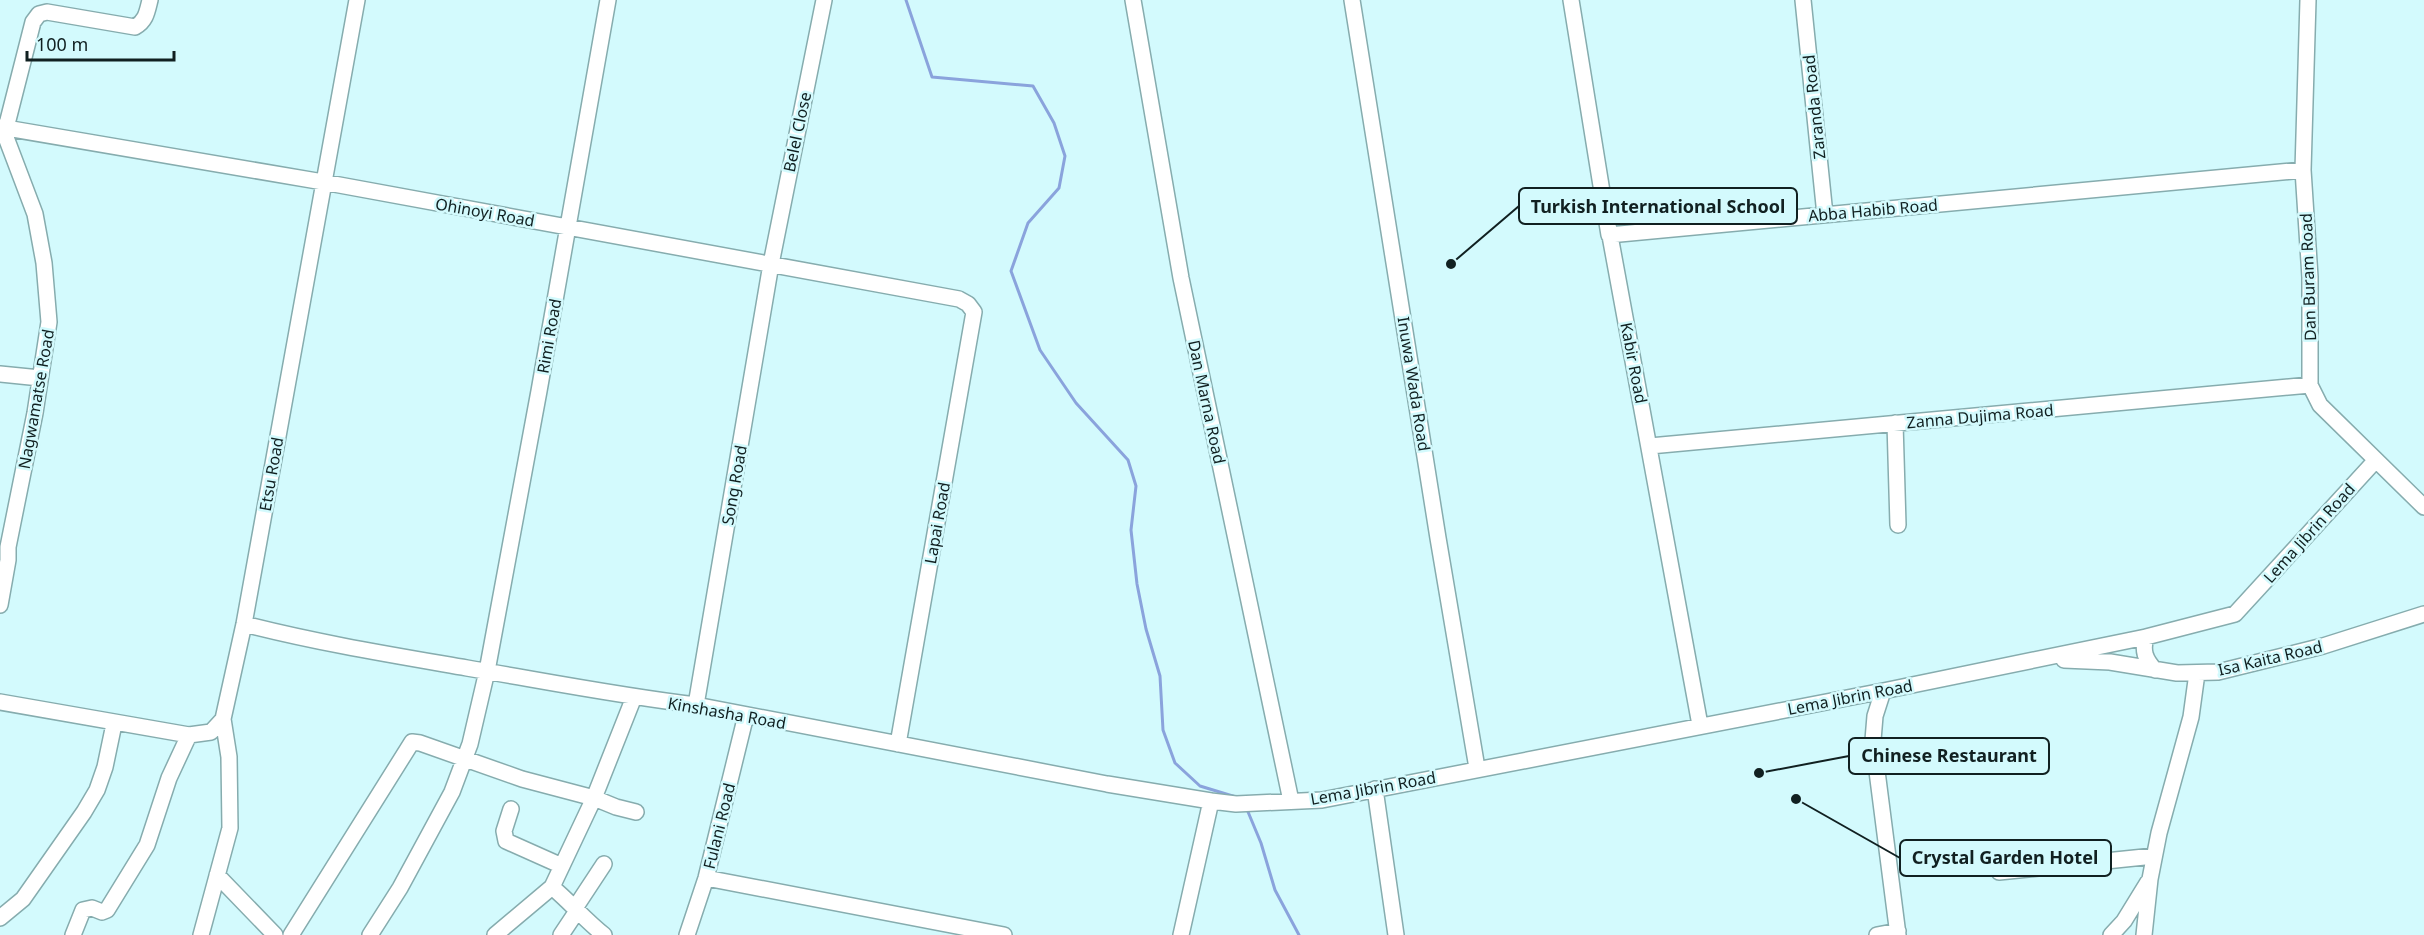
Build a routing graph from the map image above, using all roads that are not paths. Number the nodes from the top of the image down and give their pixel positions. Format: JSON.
{"nodes":[{"id":1,"x":150,"y":0,"type":"edge"},
{"id":2,"x":357,"y":0,"type":"edge"},
{"id":3,"x":608,"y":0,"type":"edge"},
{"id":4,"x":824,"y":0,"type":"edge"},
{"id":5,"x":1133,"y":0,"type":"edge"},
{"id":6,"x":1352,"y":0,"type":"edge"},
{"id":7,"x":1572,"y":0,"type":"edge"},
{"id":8,"x":1803,"y":0,"type":"edge"},
{"id":9,"x":2308,"y":0,"type":"edge"},
{"id":10,"x":3,"y":128,"type":"edge"},
{"id":11,"x":2303,"y":170,"type":"junction"},
{"id":12,"x":323,"y":182,"type":"junction"},
{"id":13,"x":1826,"y":215,"type":"junction"},
{"id":14,"x":568,"y":227,"type":"junction"},
{"id":15,"x":1610,"y":235,"type":"junction"},
{"id":16,"x":771,"y":264,"type":"junction"},
{"id":17,"x":968,"y":304,"type":"joint"},
{"id":18,"x":0,"y":374,"type":"edge"},
{"id":19,"x":40,"y":378,"type":"junction"},
{"id":20,"x":2310,"y":385,"type":"junction"},
{"id":21,"x":1895,"y":423,"type":"junction"},
{"id":22,"x":1650,"y":446,"type":"junction"},
{"id":23,"x":2375,"y":461,"type":"junction"},
{"id":24,"x":2424,"y":507,"type":"edge"},
{"id":25,"x":1898,"y":525,"type":"dead end"},
{"id":26,"x":1,"y":597,"type":"edge"},
{"id":27,"x":2424,"y":614,"type":"edge"},
{"id":28,"x":2403,"y":623,"type":"junction"},
{"id":29,"x":244,"y":624,"type":"junction"},
{"id":30,"x":2424,"y":625,"type":"edge"},
{"id":31,"x":2146,"y":637,"type":"junction"},
{"id":32,"x":1993,"y":668,"type":"junction"},
{"id":33,"x":2155,"y":670,"type":"junction"},
{"id":34,"x":487,"y":671,"type":"junction"},
{"id":35,"x":2197,"y":673,"type":"junction"},
{"id":36,"x":1883,"y":691,"type":"junction"},
{"id":37,"x":634,"y":697,"type":"junction"},
{"id":38,"x":0,"y":702,"type":"edge"},
{"id":39,"x":696,"y":705,"type":"junction"},
{"id":40,"x":747,"y":715,"type":"junction"},
{"id":41,"x":223,"y":719,"type":"junction"},
{"id":42,"x":114,"y":724,"type":"junction"},
{"id":43,"x":1700,"y":725,"type":"junction"},
{"id":44,"x":189,"y":735,"type":"junction"},
{"id":45,"x":898,"y":744,"type":"junction"},
{"id":46,"x":464,"y":760,"type":"junction"},
{"id":47,"x":1477,"y":768,"type":"junction"},
{"id":48,"x":1375,"y":789,"type":"junction"},
{"id":49,"x":594,"y":798,"type":"junction"},
{"id":50,"x":1211,"y":801,"type":"junction"},
{"id":51,"x":1291,"y":801,"type":"junction"},
{"id":52,"x":1236,"y":804,"type":"joint"},
{"id":53,"x":511,"y":809,"type":"dead end"},
{"id":54,"x":636,"y":812,"type":"dead end"},
{"id":55,"x":2154,"y":856,"type":"junction"},
{"id":56,"x":604,"y":864,"type":"dead end"},
{"id":57,"x":562,"y":866,"type":"junction"},
{"id":58,"x":1999,"y":872,"type":"dead end"},
{"id":59,"x":217,"y":875,"type":"junction"},
{"id":60,"x":706,"y":878,"type":"junction"},
{"id":61,"x":2150,"y":879,"type":"junction"},
{"id":62,"x":552,"y":887,"type":"junction"},
{"id":63,"x":576,"y":909,"type":"junction"},
{"id":64,"x":0,"y":918,"type":"edge"},
{"id":65,"x":1898,"y":933,"type":"edge"},
{"id":66,"x":73,"y":935,"type":"edge"},
{"id":67,"x":201,"y":935,"type":"edge"},
{"id":68,"x":275,"y":935,"type":"edge"},
{"id":69,"x":291,"y":935,"type":"edge"},
{"id":70,"x":370,"y":935,"type":"edge"},
{"id":71,"x":495,"y":935,"type":"edge"},
{"id":72,"x":561,"y":935,"type":"edge"},
{"id":73,"x":604,"y":935,"type":"edge"},
{"id":74,"x":687,"y":935,"type":"edge"},
{"id":75,"x":1004,"y":935,"type":"edge"},
{"id":76,"x":1181,"y":935,"type":"edge"},
{"id":77,"x":1396,"y":935,"type":"edge"},
{"id":78,"x":1877,"y":935,"type":"edge"},
{"id":79,"x":2111,"y":935,"type":"edge"},
{"id":80,"x":2144,"y":935,"type":"edge"}],
"edges":[{"from":1,"to":10,"type":"street"},
{"from":2,"to":12,"type":"street","name":"Etsu Road"},
{"from":3,"to":14,"type":"street","name":"Rimi Road"},
{"from":4,"to":16,"type":"street","name":"Belel Close"},
{"from":5,"to":51,"type":"street","name":"Dan Marna Road"},
{"from":6,"to":47,"type":"street","name":"Inuwa Wada Road"},
{"from":7,"to":15,"type":"street","name":"Kabir Road"},
{"from":8,"to":13,"type":"street","name":"Zaranda Road"},
{"from":9,"to":11,"type":"street","name":"Dan Buram Road"},
{"from":10,"to":12,"type":"street","name":"Ohinoyi Road"},
{"from":10,"to":19,"type":"street","name":"Nagwamatse Road"},
{"from":11,"to":13,"type":"street","name":"Abba Habib Road"},
{"from":11,"to":20,"type":"street","name":"Dan Buram Road"},
{"from":12,"to":14,"type":"street","name":"Ohinoyi Road"},
{"from":12,"to":29,"type":"street","name":"Etsu Road"},
{"from":13,"to":15,"type":"street","name":"Abba Habib Road"},
{"from":14,"to":16,"type":"street","name":"Ohinoyi Road"},
{"from":14,"to":34,"type":"street","name":"Rimi Road"},
{"from":15,"to":22,"type":"street","name":"Kabir Road"},
{"from":16,"to":17,"type":"street","name":"Ohinoyi Road"},
{"from":16,"to":39,"type":"street","name":"Song Road"},
{"from":17,"to":45,"type":"street","name":"Lapai Road"},
{"from":18,"to":19,"type":"street"},
{"from":19,"to":26,"type":"street","name":"Nagwamatse Road"},
{"from":20,"to":21,"type":"street","name":"Zanna Dujima Road"},
{"from":20,"to":23,"type":"street"},
{"from":21,"to":22,"type":"street","name":"Zanna Dujima Road"},
{"from":21,"to":25,"type":"street"},
{"from":22,"to":43,"type":"street","name":"Kabir Road"},
{"from":23,"to":24,"type":"street"},
{"from":23,"to":31,"type":"street","name":"Lema Jibrin Road"},
{"from":27,"to":28,"type":"street","name":"Isa Kaita Road"},
{"from":28,"to":30,"type":"street","name":"Isa Kaita Road"},
{"from":28,"to":35,"type":"street","name":"Isa Kaita Road"},
{"from":29,"to":34,"type":"street","name":"Kinshasha Road"},
{"from":29,"to":41,"type":"street","name":"Etsu Road"},
{"from":31,"to":32,"type":"street","name":"Lema Jibrin Road"},
{"from":31,"to":33,"type":"street"},
{"from":32,"to":33,"type":"street","name":"Isa Kaita Road"},
{"from":32,"to":36,"type":"street","name":"Lema Jibrin Road"},
{"from":33,"to":35,"type":"street","name":"Isa Kaita Road"},
{"from":34,"to":37,"type":"street","name":"Kinshasha Road"},
{"from":34,"to":46,"type":"street","name":"Rimi Road"},
{"from":35,"to":55,"type":"street"},
{"from":36,"to":43,"type":"street","name":"Lema Jibrin Road"},
{"from":36,"to":65,"type":"street"},
{"from":37,"to":39,"type":"street","name":"Kinshasha Road"},
{"from":37,"to":49,"type":"street"},
{"from":38,"to":42,"type":"street"},
{"from":39,"to":40,"type":"street","name":"Kinshasha Road"},
{"from":40,"to":45,"type":"street","name":"Kinshasha Road"},
{"from":40,"to":60,"type":"street","name":"Fulani Road"},
{"from":41,"to":44,"type":"street"},
{"from":41,"to":59,"type":"street"},
{"from":42,"to":44,"type":"street"},
{"from":42,"to":64,"type":"street"},
{"from":43,"to":47,"type":"street","name":"Lema Jibrin Road"},
{"from":44,"to":66,"type":"street"},
{"from":45,"to":50,"type":"street","name":"Kinshasha Road"},
{"from":46,"to":49,"type":"street"},
{"from":46,"to":69,"type":"street"},
{"from":46,"to":70,"type":"street","name":"Rimi Road"},
{"from":47,"to":48,"type":"street","name":"Lema Jibrin Road"},
{"from":48,"to":51,"type":"street","name":"Lema Jibrin Road"},
{"from":48,"to":77,"type":"street"},
{"from":49,"to":54,"type":"street"},
{"from":49,"to":57,"type":"street"},
{"from":50,"to":52,"type":"street","name":"Kinshasha Road"},
{"from":50,"to":76,"type":"street"},
{"from":51,"to":52,"type":"street","name":"Lema Jibrin Road"},
{"from":53,"to":57,"type":"street"},
{"from":55,"to":58,"type":"street"},
{"from":55,"to":61,"type":"street"},
{"from":56,"to":63,"type":"street"},
{"from":57,"to":62,"type":"street"},
{"from":59,"to":67,"type":"street"},
{"from":59,"to":68,"type":"street"},
{"from":60,"to":74,"type":"street","name":"Fulani Road"},
{"from":60,"to":75,"type":"street"},
{"from":61,"to":79,"type":"street"},
{"from":61,"to":80,"type":"street"},
{"from":62,"to":63,"type":"street"},
{"from":62,"to":71,"type":"street"},
{"from":63,"to":72,"type":"street"},
{"from":63,"to":73,"type":"street"},
{"from":65,"to":78,"type":"street"}]}
